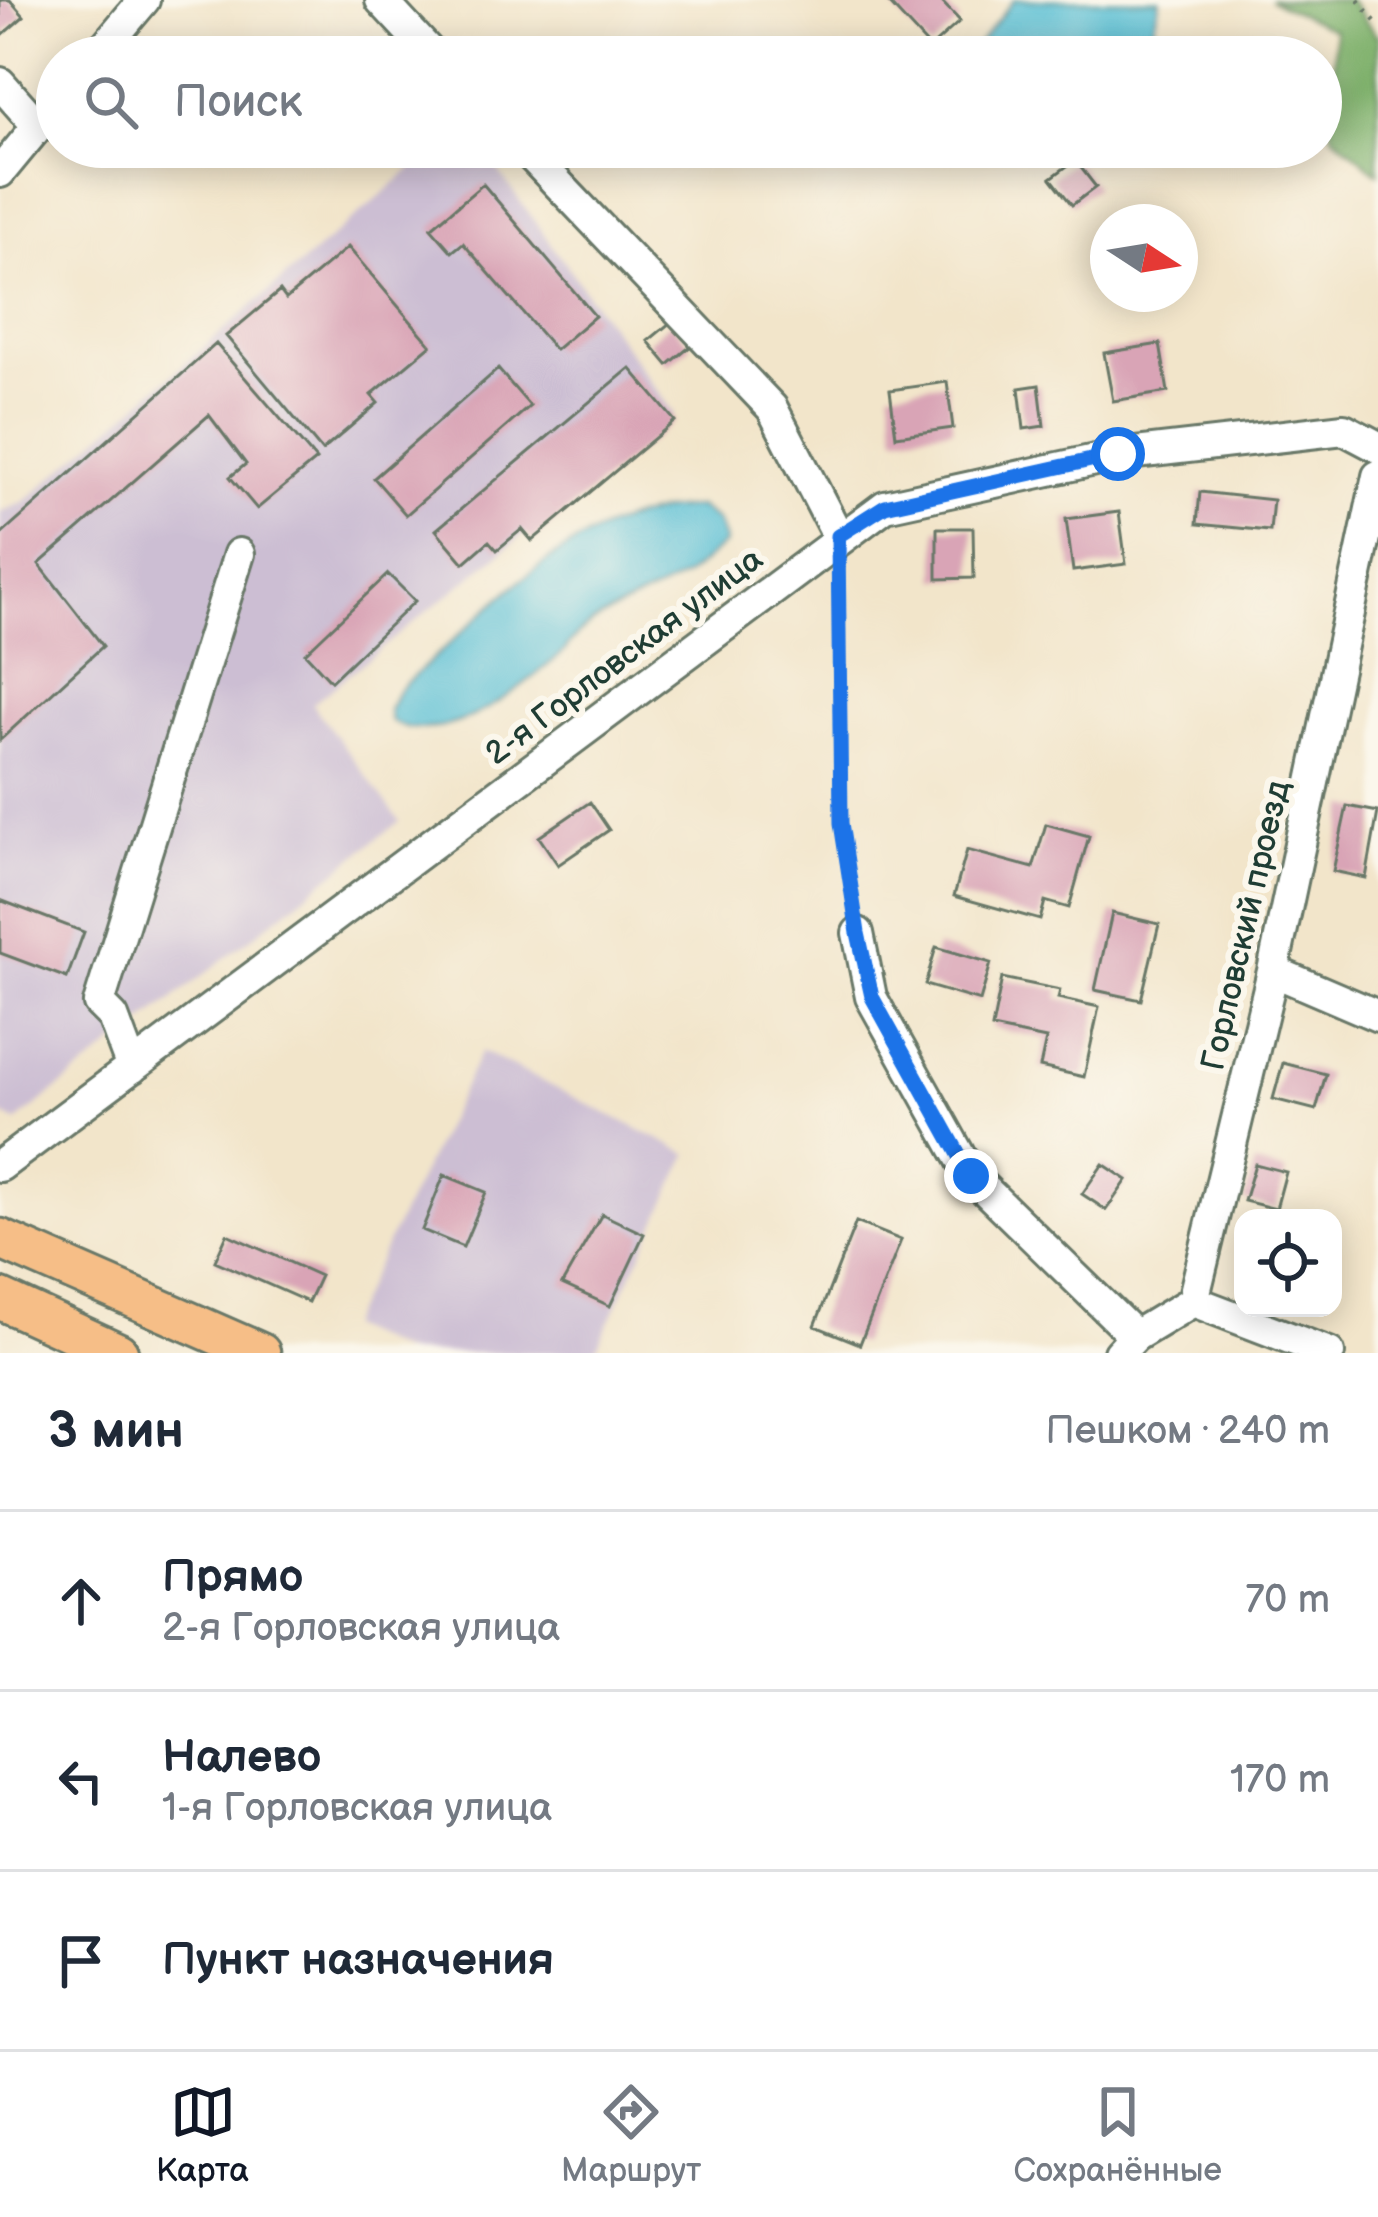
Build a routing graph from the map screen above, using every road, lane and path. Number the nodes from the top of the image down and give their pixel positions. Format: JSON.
{"nodes":[{"id":1,"x":144,"y":0,"type":"edge"},
{"id":2,"x":381,"y":0,"type":"edge"},
{"id":3,"x":1358,"y":0,"type":"edge"},
{"id":4,"x":1378,"y":25,"type":"edge"},
{"id":5,"x":114,"y":36,"type":"edge"},
{"id":6,"x":414,"y":36,"type":"edge"},
{"id":7,"x":0,"y":83,"type":"edge"},
{"id":8,"x":36,"y":108,"type":"edge"},
{"id":9,"x":36,"y":128,"type":"edge"},
{"id":10,"x":543,"y":168,"type":"edge"},
{"id":11,"x":0,"y":172,"type":"edge"},
{"id":12,"x":1378,"y":448,"type":"edge"},
{"id":13,"x":1378,"y":476,"type":"edge"},
{"id":14,"x":838,"y":536,"type":"junction"},
{"id":15,"x":238,"y":554,"type":"dead end"},
{"id":16,"x":858,"y":933,"type":"joint"},
{"id":17,"x":1273,"y":971,"type":"junction"},
{"id":18,"x":1378,"y":1016,"type":"edge"},
{"id":19,"x":132,"y":1068,"type":"junction"},
{"id":20,"x":0,"y":1166,"type":"edge"},
{"id":21,"x":0,"y":1239,"type":"edge"},
{"id":22,"x":0,"y":1299,"type":"edge"},
{"id":23,"x":1193,"y":1301,"type":"junction"},
{"id":24,"x":1127,"y":1345,"type":"edge"},
{"id":25,"x":118,"y":1353,"type":"edge"},
{"id":26,"x":260,"y":1353,"type":"edge"},
{"id":27,"x":1328,"y":1353,"type":"edge"}],
"edges":[{"from":1,"to":5,"type":"street"},
{"from":2,"to":6,"type":"street"},
{"from":3,"to":4,"type":"path"},
{"from":7,"to":8,"type":"street"},
{"from":9,"to":11,"type":"street"},
{"from":10,"to":14,"type":"street"},
{"from":12,"to":14,"type":"street","name":"2-я Горловская улица"},
{"from":13,"to":17,"type":"street","name":"Горловский проезд"},
{"from":14,"to":16,"type":"path"},
{"from":14,"to":19,"type":"street","name":"2-я Горловская улица"},
{"from":15,"to":19,"type":"street"},
{"from":16,"to":24,"type":"street"},
{"from":17,"to":18,"type":"street"},
{"from":17,"to":23,"type":"street","name":"Горловский проезд"},
{"from":19,"to":20,"type":"street","name":"2-я Горловская улица"},
{"from":21,"to":26,"type":"main road"},
{"from":22,"to":25,"type":"main road"},
{"from":23,"to":24,"type":"street"},
{"from":23,"to":27,"type":"street"}]}
